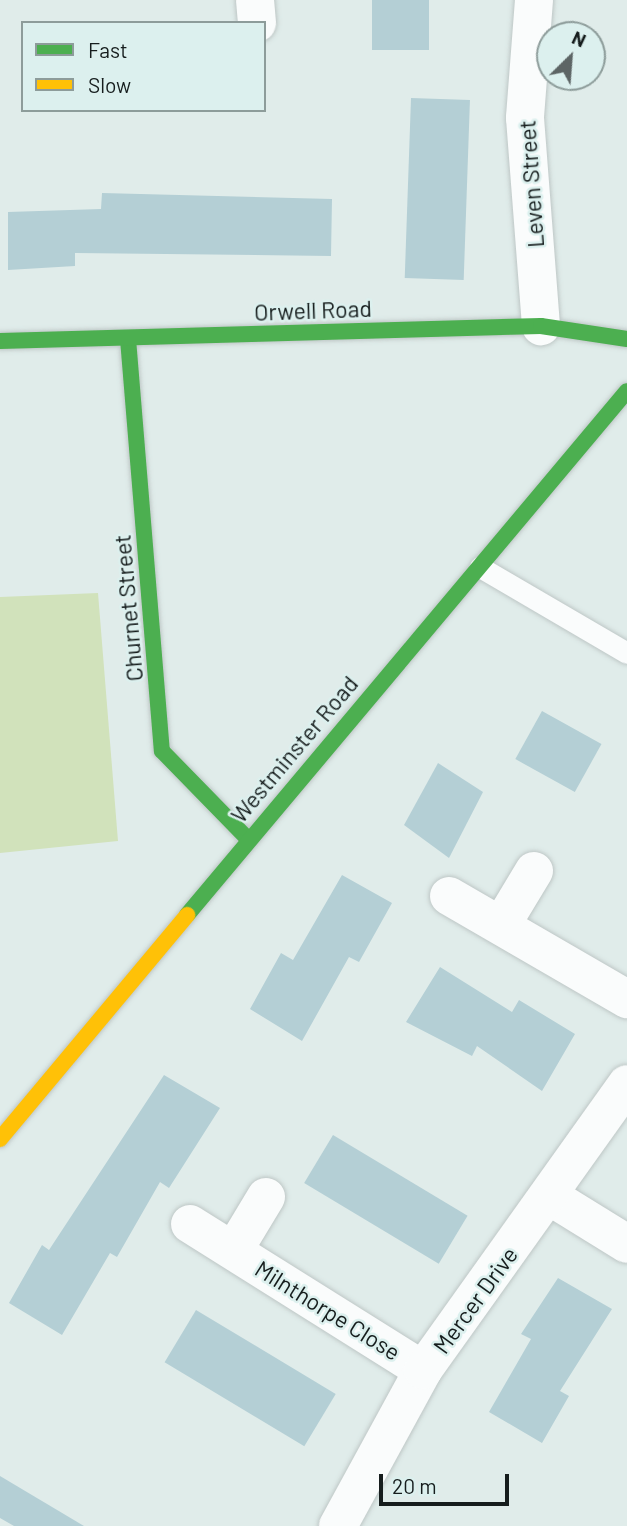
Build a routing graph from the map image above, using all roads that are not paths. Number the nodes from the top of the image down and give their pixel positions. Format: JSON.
{"nodes":[{"id":1,"x":255,"y":0,"type":"edge"},
{"id":2,"x":534,"y":0,"type":"edge"},
{"id":3,"x":257,"y":21,"type":"edge"},
{"id":4,"x":541,"y":326,"type":"junction"},
{"id":5,"x":128,"y":339,"type":"junction"},
{"id":6,"x":627,"y":339,"type":"edge"},
{"id":7,"x":0,"y":341,"type":"edge"},
{"id":8,"x":627,"y":391,"type":"edge"},
{"id":9,"x":480,"y":567,"type":"junction"},
{"id":10,"x":627,"y":653,"type":"edge"},
{"id":11,"x":248,"y":839,"type":"junction"},
{"id":12,"x":534,"y":872,"type":"dead end"},
{"id":13,"x":450,"y":896,"type":"dead end"},
{"id":14,"x":502,"y":924,"type":"junction"},
{"id":15,"x":627,"y":999,"type":"edge"},
{"id":16,"x":627,"y":1084,"type":"edge"},
{"id":17,"x":0,"y":1139,"type":"edge"},
{"id":18,"x":266,"y":1197,"type":"dead end"},
{"id":19,"x":551,"y":1197,"type":"junction"},
{"id":20,"x":190,"y":1224,"type":"dead end"},
{"id":21,"x":627,"y":1244,"type":"edge"},
{"id":22,"x":234,"y":1250,"type":"junction"},
{"id":23,"x":423,"y":1370,"type":"junction"},
{"id":24,"x":338,"y":1526,"type":"edge"}],
"edges":[{"from":1,"to":3,"type":"street"},
{"from":2,"to":4,"type":"street","name":"Leven Street"},
{"from":4,"to":5,"type":"street","name":"Orwell Road"},
{"from":4,"to":6,"type":"street","name":"Orwell Road"},
{"from":5,"to":7,"type":"street","name":"Orwell Road"},
{"from":5,"to":11,"type":"street","name":"Churnet Street"},
{"from":8,"to":9,"type":"street","name":"Westminster Road"},
{"from":9,"to":10,"type":"lane"},
{"from":9,"to":11,"type":"street","name":"Westminster Road"},
{"from":11,"to":17,"type":"street","name":"Westminster Road"},
{"from":12,"to":14,"type":"street"},
{"from":13,"to":14,"type":"street"},
{"from":14,"to":15,"type":"street"},
{"from":16,"to":19,"type":"street","name":"Mercer Drive"},
{"from":18,"to":22,"type":"street","name":"Milnthorpe Close"},
{"from":19,"to":21,"type":"street"},
{"from":19,"to":23,"type":"street","name":"Mercer Drive"},
{"from":20,"to":22,"type":"street","name":"Milnthorpe Close"},
{"from":22,"to":23,"type":"street","name":"Milnthorpe Close"},
{"from":23,"to":24,"type":"street","name":"Mercer Drive"}]}
